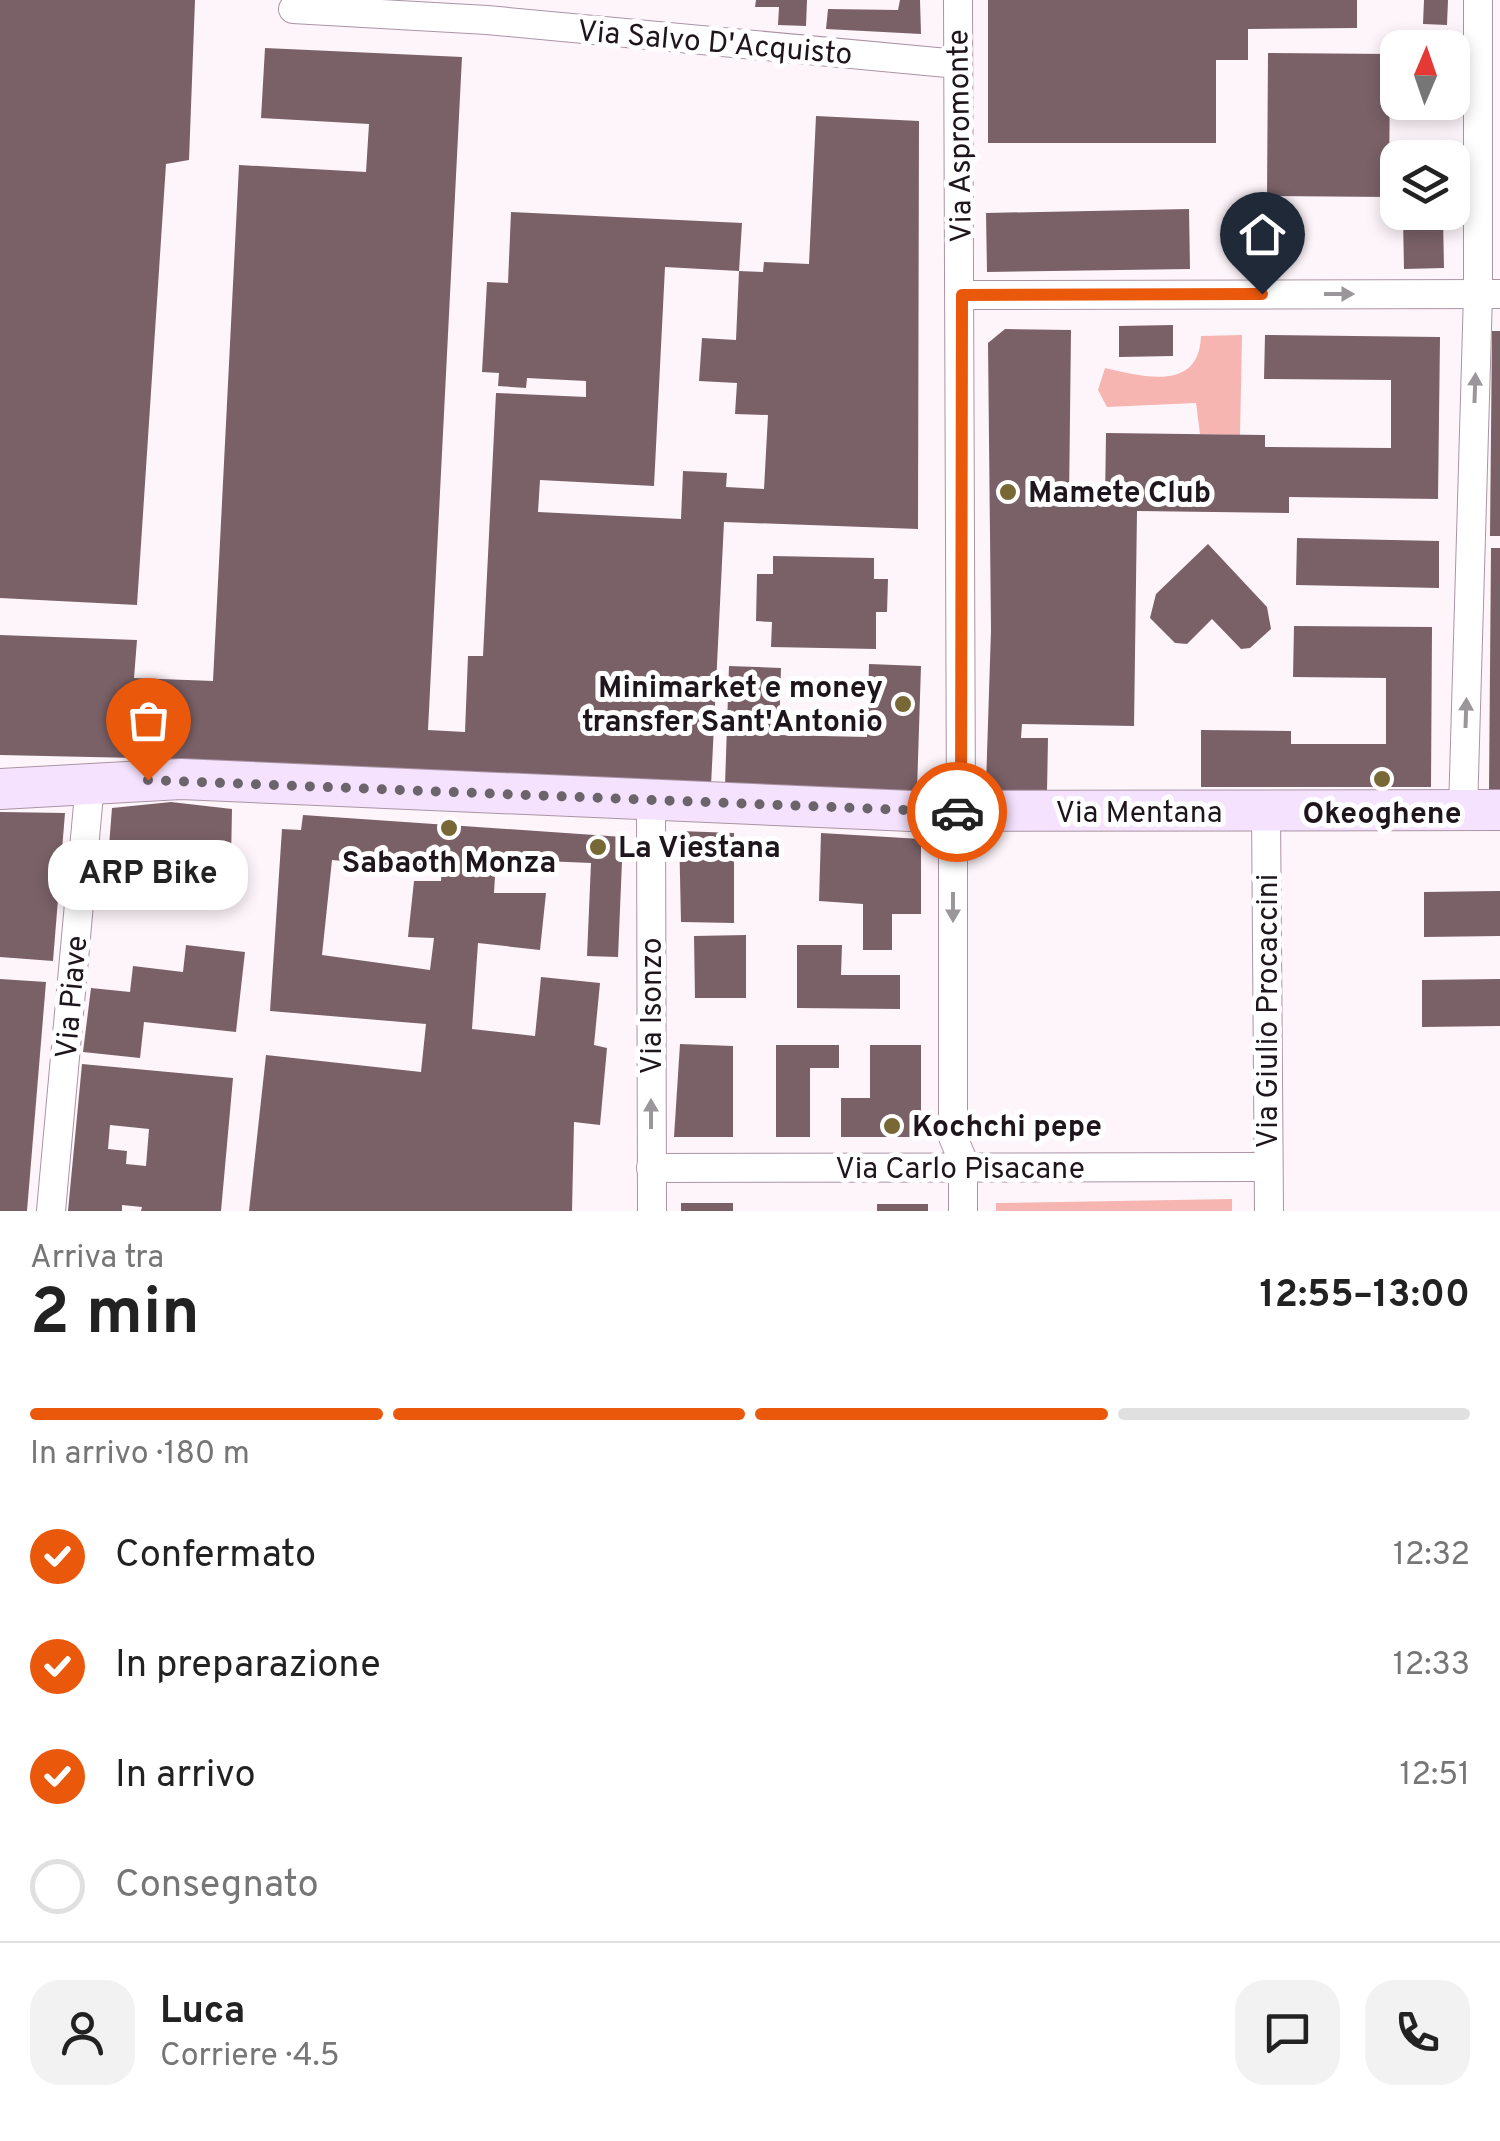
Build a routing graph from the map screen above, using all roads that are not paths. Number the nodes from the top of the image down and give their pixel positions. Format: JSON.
{"nodes":[{"id":1,"x":958,"y":0,"type":"edge"},
{"id":2,"x":1478,"y":0,"type":"edge"},
{"id":3,"x":294,"y":9,"type":"dead end"},
{"id":4,"x":958,"y":64,"type":"junction"},
{"id":5,"x":1489,"y":294,"type":"edge"},
{"id":6,"x":962,"y":295,"type":"junction"},
{"id":7,"x":90,"y":783,"type":"junction"},
{"id":8,"x":0,"y":789,"type":"edge"},
{"id":9,"x":651,"y":800,"type":"junction"},
{"id":10,"x":1481,"y":810,"type":"edge"},
{"id":11,"x":1266,"y":811,"type":"junction"},
{"id":12,"x":961,"y":812,"type":"junction"},
{"id":13,"x":652,"y":1168,"type":"junction"},
{"id":14,"x":1268,"y":1168,"type":"junction"},
{"id":15,"x":963,"y":1169,"type":"junction"},
{"id":16,"x":51,"y":1211,"type":"edge"},
{"id":17,"x":652,"y":1211,"type":"edge"},
{"id":18,"x":963,"y":1211,"type":"edge"},
{"id":19,"x":1268,"y":1211,"type":"edge"}],
"edges":[{"from":1,"to":4,"type":"street","name":"Via Aspromonte"},
{"from":2,"to":5,"type":"street"},
{"from":3,"to":4,"type":"street","name":"Via Salvo D'Acquisto"},
{"from":4,"to":6,"type":"street","name":"Via Aspromonte"},
{"from":6,"to":5,"type":"street","one_way":true},
{"from":10,"to":5,"type":"street","one_way":true},
{"from":6,"to":12,"type":"street","name":"Via Aspromonte"},
{"from":7,"to":8,"type":"street","name":"Via Mentana"},
{"from":7,"to":9,"type":"street","name":"Via Mentana"},
{"from":7,"to":16,"type":"street","name":"Via Piave"},
{"from":9,"to":12,"type":"street","name":"Via Mentana"},
{"from":13,"to":9,"type":"street","name":"Via Isonzo","one_way":true},
{"from":10,"to":11,"type":"street","name":"Via Mentana"},
{"from":11,"to":12,"type":"street","name":"Via Mentana"},
{"from":11,"to":14,"type":"street","name":"Via Giulio Procaccini"},
{"from":12,"to":15,"type":"street","name":"Via Aspromonte","one_way":true},
{"from":13,"to":15,"type":"street","name":"Via Carlo Pisacane"},
{"from":13,"to":17,"type":"street","name":"Via Isonzo"},
{"from":14,"to":15,"type":"street","name":"Via Carlo Pisacane"},
{"from":14,"to":19,"type":"street","name":"Via Giulio Procaccini"},
{"from":15,"to":18,"type":"street","name":"Via Aspromonte"}]}
